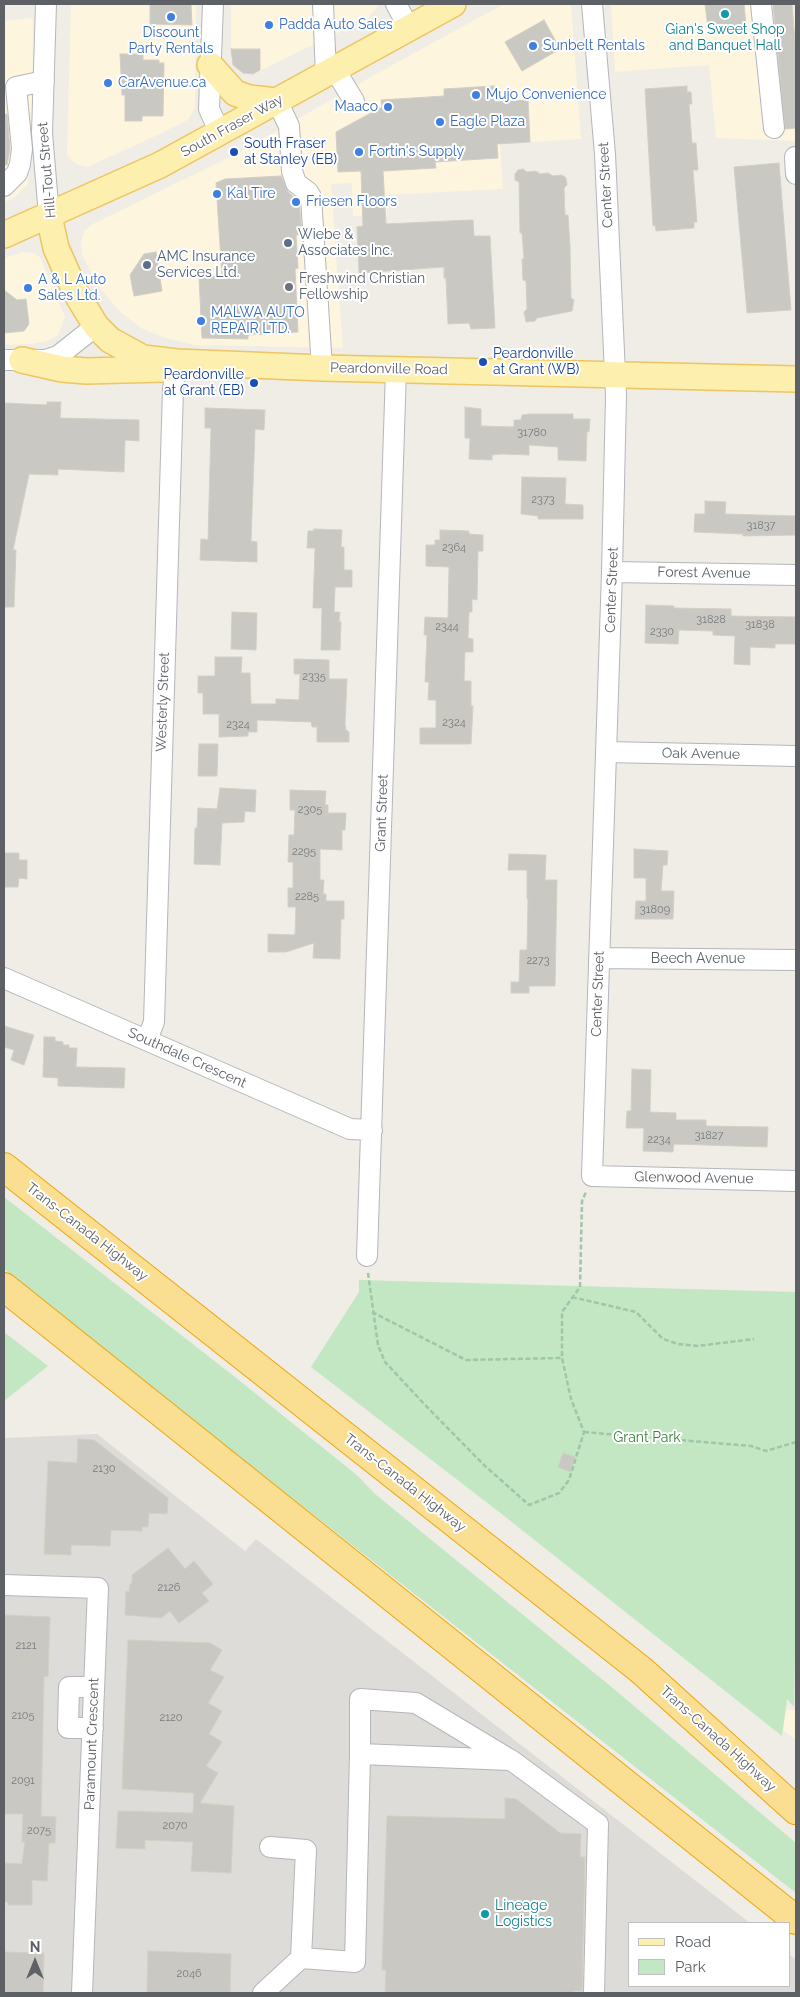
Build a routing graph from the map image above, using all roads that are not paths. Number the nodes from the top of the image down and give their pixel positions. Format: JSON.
{"nodes":[{"id":1,"x":46,"y":4,"type":"edge"},
{"id":2,"x":213,"y":4,"type":"edge"},
{"id":3,"x":323,"y":4,"type":"edge"},
{"id":4,"x":396,"y":4,"type":"edge"},
{"id":5,"x":453,"y":4,"type":"edge"},
{"id":6,"x":592,"y":4,"type":"edge"},
{"id":7,"x":761,"y":4,"type":"edge"},
{"id":8,"x":409,"y":28,"type":"junction"},
{"id":9,"x":210,"y":65,"type":"junction"},
{"id":10,"x":330,"y":73,"type":"junction"},
{"id":11,"x":44,"y":81,"type":"junction"},
{"id":12,"x":276,"y":101,"type":"junction"},
{"id":13,"x":354,"y":101,"type":"dead end"},
{"id":14,"x":774,"y":128,"type":"dead end"},
{"id":15,"x":220,"y":133,"type":"junction"},
{"id":16,"x":4,"y":186,"type":"edge"},
{"id":17,"x":49,"y":216,"type":"junction"},
{"id":18,"x":4,"y":235,"type":"edge"},
{"id":19,"x":96,"y":326,"type":"junction"},
{"id":20,"x":13,"y":360,"type":"edge"},
{"id":21,"x":176,"y":362,"type":"junction"},
{"id":22,"x":322,"y":368,"type":"junction"},
{"id":23,"x":396,"y":370,"type":"junction"},
{"id":24,"x":616,"y":375,"type":"junction"},
{"id":25,"x":796,"y":379,"type":"edge"},
{"id":26,"x":612,"y":572,"type":"junction"},
{"id":27,"x":796,"y":575,"type":"edge"},
{"id":28,"x":606,"y":752,"type":"junction"},
{"id":29,"x":796,"y":756,"type":"edge"},
{"id":30,"x":599,"y":958,"type":"junction"},
{"id":31,"x":796,"y":960,"type":"edge"},
{"id":32,"x":4,"y":978,"type":"edge"},
{"id":33,"x":146,"y":1040,"type":"junction"},
{"id":34,"x":372,"y":1130,"type":"junction"},
{"id":35,"x":4,"y":1167,"type":"edge"},
{"id":36,"x":592,"y":1176,"type":"joint"},
{"id":37,"x":796,"y":1181,"type":"edge"},
{"id":38,"x":367,"y":1256,"type":"road end"},
{"id":39,"x":4,"y":1287,"type":"edge"},
{"id":40,"x":4,"y":1585,"type":"edge"},
{"id":41,"x":641,"y":1670,"type":"junction"},
{"id":42,"x":360,"y":1754,"type":"junction"},
{"id":43,"x":511,"y":1760,"type":"junction"},
{"id":44,"x":796,"y":1784,"type":"edge"},
{"id":45,"x":796,"y":1810,"type":"edge"},
{"id":46,"x":270,"y":1848,"type":"dead end"},
{"id":47,"x":796,"y":1920,"type":"edge"},
{"id":48,"x":301,"y":1958,"type":"junction"},
{"id":49,"x":82,"y":1993,"type":"edge"},
{"id":50,"x":263,"y":1993,"type":"edge"},
{"id":51,"x":594,"y":1993,"type":"edge"}],
"edges":[{"from":1,"to":11,"type":"street","name":"Hill-Tout Street"},
{"from":2,"to":9,"type":"street"},
{"from":3,"to":10,"type":"street"},
{"from":4,"to":8,"type":"street"},
{"from":5,"to":8,"type":"main road","name":"South Fraser Way"},
{"from":6,"to":24,"type":"street","name":"Center Street"},
{"from":7,"to":14,"type":"street"},
{"from":8,"to":10,"type":"main road","name":"South Fraser Way"},
{"from":9,"to":12,"type":"main road"},
{"from":9,"to":15,"type":"street"},
{"from":10,"to":12,"type":"main road","name":"South Fraser Way"},
{"from":10,"to":13,"type":"street"},
{"from":11,"to":16,"type":"street"},
{"from":11,"to":17,"type":"street","name":"Hill-Tout Street"},
{"from":12,"to":15,"type":"main road","name":"South Fraser Way"},
{"from":12,"to":22,"type":"street"},
{"from":15,"to":17,"type":"main road","name":"South Fraser Way"},
{"from":17,"to":18,"type":"main road","name":"South Fraser Way"},
{"from":17,"to":19,"type":"main road","name":"Hill-Tout Street"},
{"from":19,"to":20,"type":"street"},
{"from":19,"to":21,"type":"main road","name":"Peardonville Road"},
{"from":20,"to":21,"type":"main road"},
{"from":21,"to":22,"type":"main road","name":"Peardonville Road"},
{"from":21,"to":33,"type":"street","name":"Westerly Street"},
{"from":22,"to":23,"type":"main road","name":"Peardonville Road"},
{"from":23,"to":24,"type":"main road","name":"Peardonville Road"},
{"from":23,"to":34,"type":"street","name":"Grant Street"},
{"from":24,"to":25,"type":"main road","name":"Peardonville Road"},
{"from":24,"to":26,"type":"street","name":"Center Street"},
{"from":26,"to":27,"type":"street","name":"Forest Avenue"},
{"from":26,"to":28,"type":"street","name":"Center Street"},
{"from":28,"to":29,"type":"street","name":"Oak Avenue"},
{"from":28,"to":30,"type":"street","name":"Center Street"},
{"from":30,"to":31,"type":"street","name":"Beech Avenue"},
{"from":30,"to":36,"type":"street","name":"Center Street"},
{"from":32,"to":33,"type":"street","name":"Southdale Crescent"},
{"from":33,"to":34,"type":"street","name":"Southdale Crescent"},
{"from":34,"to":38,"type":"street","name":"Grant Street"},
{"from":35,"to":41,"type":"highway","name":"Trans-Canada Highway"},
{"from":36,"to":37,"type":"street","name":"Glenwood Avenue"},
{"from":39,"to":47,"type":"highway"},
{"from":40,"to":49,"type":"street","name":"Paramount Crescent"},
{"from":41,"to":44,"type":"highway"},
{"from":41,"to":45,"type":"highway","name":"Trans-Canada Highway"},
{"from":42,"to":43,"type":"street"},
{"from":42,"to":43,"type":"street"},
{"from":42,"to":48,"type":"street"},
{"from":43,"to":51,"type":"street"},
{"from":46,"to":48,"type":"street"},
{"from":48,"to":50,"type":"street"}]}
